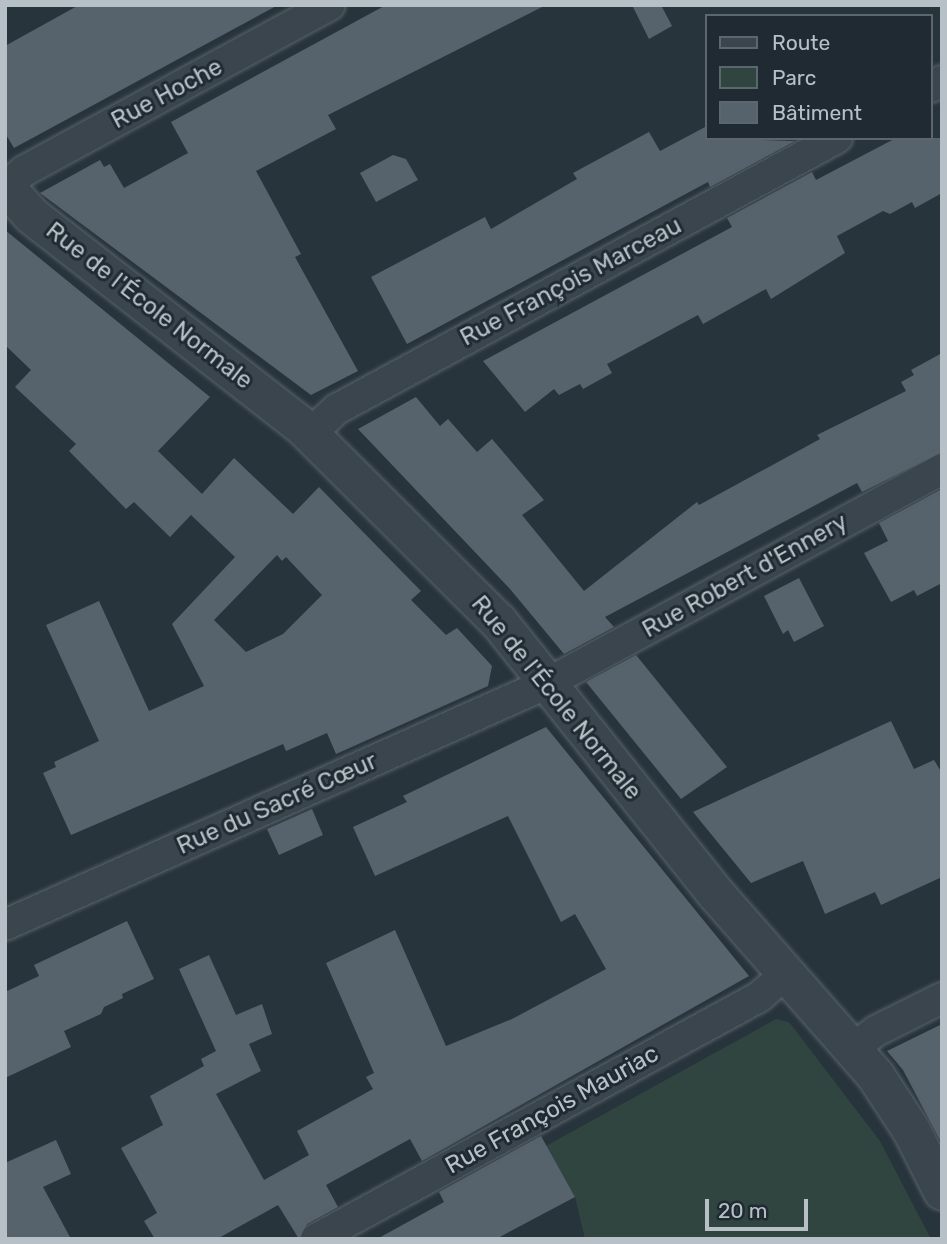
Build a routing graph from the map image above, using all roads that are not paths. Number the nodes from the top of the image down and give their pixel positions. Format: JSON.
{"nodes":[{"id":1,"x":330,"y":5,"type":"edge"},
{"id":2,"x":833,"y":140,"type":"edge"},
{"id":3,"x":6,"y":186,"type":"edge"},
{"id":4,"x":310,"y":434,"type":"junction"},
{"id":5,"x":942,"y":469,"type":"edge"},
{"id":6,"x":548,"y":683,"type":"junction"},
{"id":7,"x":5,"y":925,"type":"edge"},
{"id":8,"x":784,"y":975,"type":"junction"},
{"id":9,"x":942,"y":998,"type":"edge"},
{"id":10,"x":853,"y":1048,"type":"junction"},
{"id":11,"x":942,"y":1191,"type":"edge"},
{"id":12,"x":316,"y":1239,"type":"edge"}],
"edges":[{"from":1,"to":3,"type":"street","name":"Rue Hoche"},
{"from":2,"to":4,"type":"street","name":"Rue François Marceau"},
{"from":3,"to":4,"type":"street","name":"Rue de l'École Normale"},
{"from":4,"to":6,"type":"street","name":"Rue de l'École Normale"},
{"from":5,"to":6,"type":"street","name":"Rue Robert d'Ennery"},
{"from":6,"to":7,"type":"street","name":"Rue du Sacré Cœur"},
{"from":6,"to":8,"type":"street","name":"Rue de l'École Normale"},
{"from":8,"to":10,"type":"street","name":"Rue de l'École Normale"},
{"from":8,"to":12,"type":"street","name":"Rue François Mauriac"},
{"from":9,"to":10,"type":"street"},
{"from":10,"to":11,"type":"street","name":"Rue de l'École Normale"}]}
